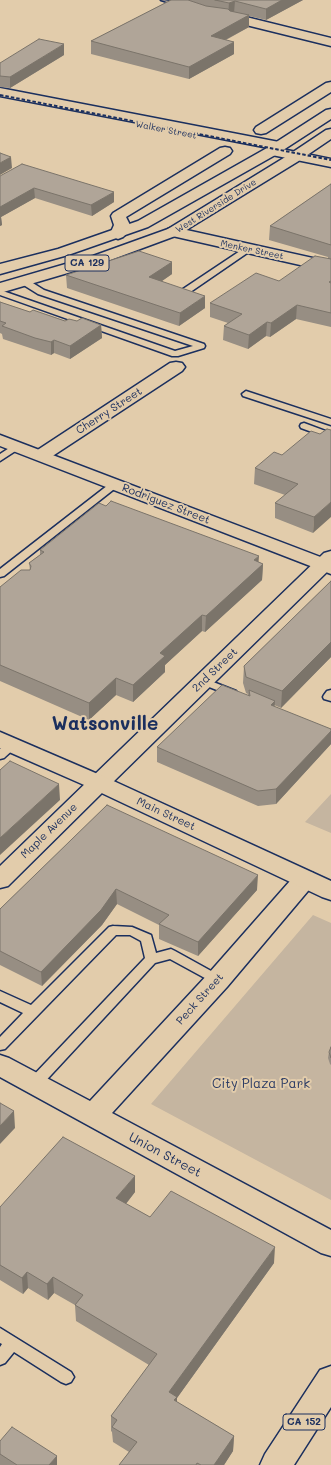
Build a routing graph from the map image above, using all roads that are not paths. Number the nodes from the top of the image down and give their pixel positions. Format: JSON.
{"nodes":[{"id":1,"x":164,"y":0,"type":"edge"},
{"id":2,"x":188,"y":10,"type":"edge"},
{"id":3,"x":231,"y":18,"type":"edge"},
{"id":4,"x":331,"y":42,"type":"edge"},
{"id":5,"x":331,"y":86,"type":"edge"},
{"id":6,"x":0,"y":92,"type":"edge"},
{"id":7,"x":0,"y":97,"type":"edge"},
{"id":8,"x":331,"y":113,"type":"edge"},
{"id":9,"x":261,"y":130,"type":"dead end"},
{"id":10,"x":331,"y":133,"type":"edge"},
{"id":11,"x":276,"y":149,"type":"junction"},
{"id":12,"x":225,"y":151,"type":"dead end"},
{"id":13,"x":300,"y":154,"type":"junction"},
{"id":14,"x":331,"y":156,"type":"edge"},
{"id":15,"x":331,"y":163,"type":"edge"},
{"id":16,"x":173,"y":232,"type":"junction"},
{"id":17,"x":118,"y":234,"type":"junction"},
{"id":18,"x":249,"y":249,"type":"junction"},
{"id":19,"x":331,"y":267,"type":"edge"},
{"id":20,"x":1,"y":268,"type":"edge"},
{"id":21,"x":25,"y":282,"type":"junction"},
{"id":22,"x":0,"y":288,"type":"edge"},
{"id":23,"x":0,"y":292,"type":"edge"},
{"id":24,"x":183,"y":293,"type":"edge"},
{"id":25,"x":176,"y":367,"type":"dead end"},
{"id":26,"x":246,"y":394,"type":"dead end"},
{"id":27,"x":331,"y":422,"type":"edge"},
{"id":28,"x":304,"y":426,"type":"dead end"},
{"id":29,"x":331,"y":436,"type":"edge"},
{"id":30,"x":8,"y":443,"type":"edge"},
{"id":31,"x":42,"y":456,"type":"junction"},
{"id":32,"x":0,"y":458,"type":"edge"},
{"id":33,"x":115,"y":484,"type":"junction"},
{"id":34,"x":328,"y":563,"type":"edge"},
{"id":35,"x":1,"y":574,"type":"edge"},
{"id":36,"x":14,"y":578,"type":"edge"},
{"id":37,"x":203,"y":681,"type":"junction"},
{"id":38,"x":331,"y":693,"type":"edge"},
{"id":39,"x":239,"y":696,"type":"edge"},
{"id":40,"x":331,"y":698,"type":"edge"},
{"id":41,"x":4,"y":746,"type":"edge"},
{"id":42,"x":99,"y":783,"type":"junction"},
{"id":43,"x":2,"y":875,"type":"edge"},
{"id":44,"x":305,"y":879,"type":"junction"},
{"id":45,"x":331,"y":891,"type":"edge"},
{"id":46,"x":151,"y":959,"type":"junction"},
{"id":47,"x":218,"y":980,"type":"junction"},
{"id":48,"x":0,"y":996,"type":"edge"},
{"id":49,"x":33,"y":1012,"type":"junction"},
{"id":50,"x":0,"y":1045,"type":"edge"},
{"id":51,"x":0,"y":1065,"type":"edge"},
{"id":52,"x":34,"y":1084,"type":"junction"},
{"id":53,"x":93,"y":1116,"type":"junction"},
{"id":54,"x":331,"y":1244,"type":"edge"},
{"id":55,"x":6,"y":1339,"type":"edge"},
{"id":56,"x":0,"y":1358,"type":"edge"},
{"id":57,"x":66,"y":1377,"type":"dead end"},
{"id":58,"x":329,"y":1386,"type":"edge"},
{"id":59,"x":284,"y":1462,"type":"edge"}],
"edges":[{"from":1,"to":2,"type":"lane"},
{"from":3,"to":4,"type":"main road"},
{"from":5,"to":9,"type":"main road"},
{"from":6,"to":11,"type":"main road","name":"Walker Street"},
{"from":7,"to":11,"type":"main road","name":"Walker Street"},
{"from":8,"to":11,"type":"main road","name":"West Riverside Drive","number":"CA 129"},
{"from":10,"to":13,"type":"main road","name":"West Riverside Drive","number":"CA 129"},
{"from":11,"to":13,"type":"main road","name":"Walker Street"},
{"from":11,"to":17,"type":"main road","name":"West Riverside Drive","number":"CA 129"},
{"from":12,"to":17,"type":"main road"},
{"from":13,"to":14,"type":"main road","name":"Walker Street"},
{"from":13,"to":15,"type":"main road","name":"Walker Street"},
{"from":13,"to":16,"type":"main road","name":"West Riverside Drive","number":"CA 129"},
{"from":16,"to":18,"type":"main road","name":"Menker Street"},
{"from":16,"to":21,"type":"main road","name":"West Riverside Drive","number":"CA 129"},
{"from":17,"to":20,"type":"main road","name":"West Riverside Drive","number":"CA 129"},
{"from":18,"to":19,"type":"main road","name":"Menker Street"},
{"from":18,"to":24,"type":"lane"},
{"from":21,"to":22,"type":"main road","name":"West Riverside Drive","number":"CA 129"},
{"from":21,"to":23,"type":"lane"},
{"from":25,"to":31,"type":"main road","name":"Cherry Street"},
{"from":26,"to":27,"type":"lane"},
{"from":28,"to":29,"type":"lane"},
{"from":30,"to":31,"type":"main road","name":"Rodriguez Street"},
{"from":30,"to":32,"type":"lane"},
{"from":31,"to":33,"type":"main road","name":"Rodriguez Street"},
{"from":33,"to":34,"type":"main road","name":"Rodriguez Street"},
{"from":33,"to":35,"type":"lane"},
{"from":34,"to":37,"type":"main road","name":"2nd Street"},
{"from":35,"to":36,"type":"lane"},
{"from":37,"to":39,"type":"lane"},
{"from":37,"to":42,"type":"main road","name":"2nd Street"},
{"from":38,"to":40,"type":"lane"},
{"from":41,"to":42,"type":"main road","name":"Main Street"},
{"from":42,"to":43,"type":"main road","name":"Maple Avenue"},
{"from":42,"to":44,"type":"main road","name":"Main Street"},
{"from":44,"to":45,"type":"main road","name":"Main Street"},
{"from":44,"to":47,"type":"main road","name":"Peck Street"},
{"from":46,"to":47,"type":"lane"},
{"from":46,"to":49,"type":"lane"},
{"from":46,"to":52,"type":"lane"},
{"from":47,"to":53,"type":"main road","name":"Peck Street"},
{"from":48,"to":49,"type":"lane"},
{"from":49,"to":50,"type":"lane"},
{"from":51,"to":52,"type":"main road","name":"Union Street"},
{"from":52,"to":53,"type":"main road","name":"Union Street"},
{"from":53,"to":54,"type":"main road","name":"Union Street"},
{"from":55,"to":56,"type":"lane"},
{"from":55,"to":57,"type":"lane"},
{"from":58,"to":59,"type":"main road","number":"CA 152"}]}
